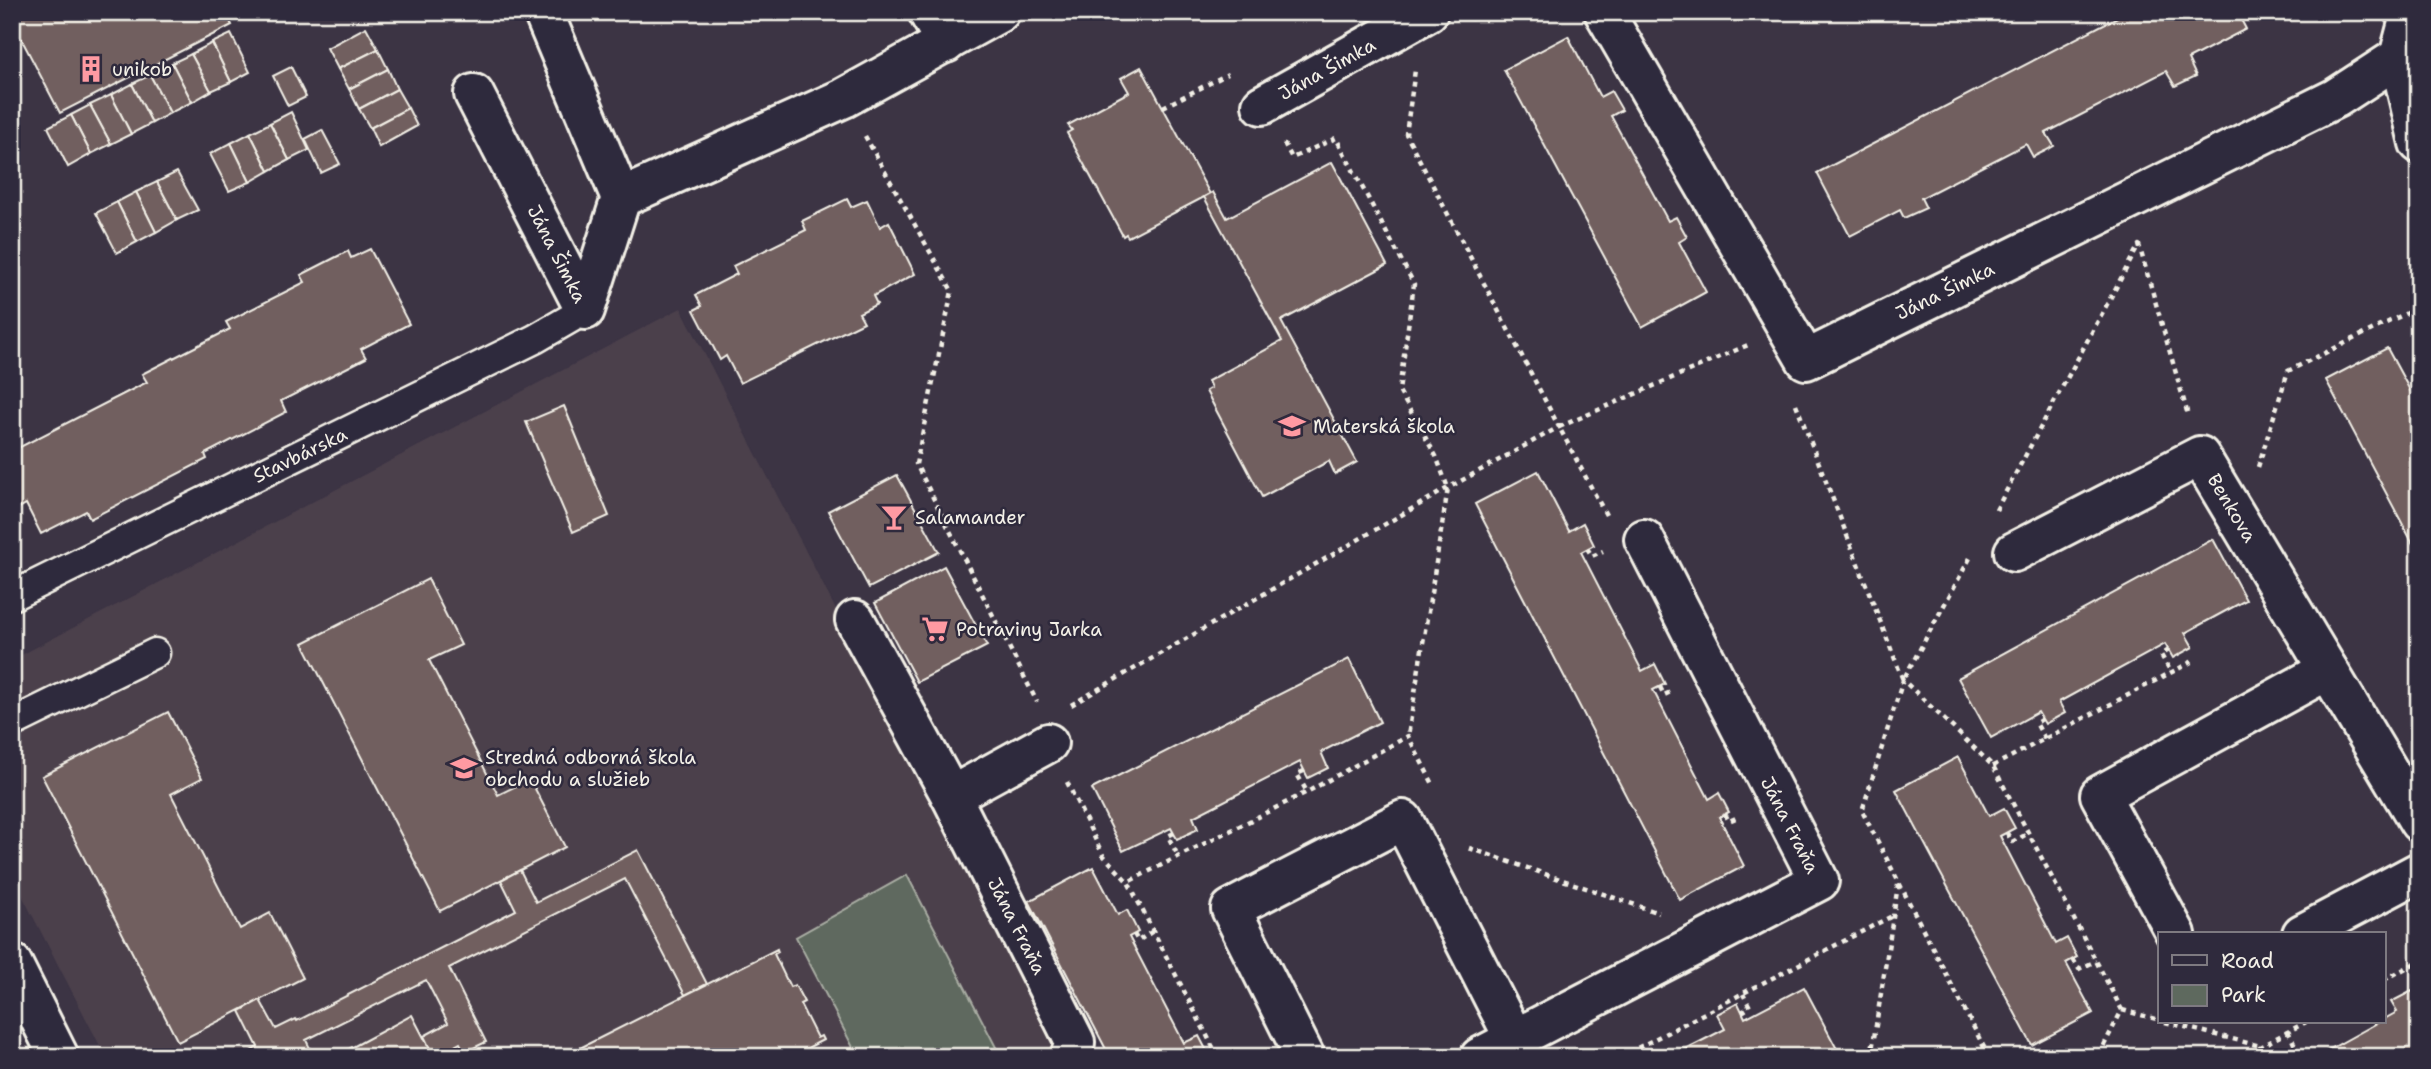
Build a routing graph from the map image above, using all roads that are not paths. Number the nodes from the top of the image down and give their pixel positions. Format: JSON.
{"nodes":[{"id":1,"x":543,"y":12,"type":"edge"},
{"id":2,"x":1000,"y":12,"type":"edge"},
{"id":3,"x":1604,"y":12,"type":"edge"},
{"id":4,"x":2411,"y":12,"type":"edge"},
{"id":5,"x":1445,"y":18,"type":"edge"},
{"id":6,"x":937,"y":27,"type":"edge"},
{"id":7,"x":2399,"y":57,"type":"junction"},
{"id":8,"x":474,"y":94,"type":"dead end"},
{"id":9,"x":1262,"y":105,"type":"road end"},
{"id":10,"x":2419,"y":144,"type":"edge"},
{"id":11,"x":621,"y":198,"type":"junction"},
{"id":12,"x":585,"y":310,"type":"junction"},
{"id":13,"x":1644,"y":539,"type":"dead end"},
{"id":14,"x":2014,"y":552,"type":"dead end"},
{"id":15,"x":12,"y":596,"type":"edge"},
{"id":16,"x":855,"y":620,"type":"dead end"},
{"id":17,"x":155,"y":653,"type":"dead end"},
{"id":18,"x":2328,"y":670,"type":"junction"},
{"id":19,"x":12,"y":723,"type":"edge"},
{"id":20,"x":1047,"y":731,"type":"road end"},
{"id":21,"x":951,"y":796,"type":"junction"},
{"id":22,"x":2419,"y":822,"type":"edge"},
{"id":23,"x":2419,"y":873,"type":"edge"},
{"id":24,"x":2175,"y":932,"type":"edge"},
{"id":25,"x":2306,"y":932,"type":"edge"},
{"id":26,"x":12,"y":963,"type":"edge"},
{"id":27,"x":1515,"y":1040,"type":"junction"},
{"id":28,"x":59,"y":1057,"type":"edge"},
{"id":29,"x":1070,"y":1057,"type":"edge"},
{"id":30,"x":1305,"y":1057,"type":"edge"},
{"id":31,"x":1480,"y":1057,"type":"edge"}],
"edges":[{"from":1,"to":11,"type":"street"},
{"from":2,"to":6,"type":"street"},
{"from":3,"to":7,"type":"street","name":"Jána Šimka"},
{"from":4,"to":7,"type":"street"},
{"from":5,"to":9,"type":"street","name":"Jána Šimka"},
{"from":6,"to":11,"type":"street"},
{"from":7,"to":10,"type":"street"},
{"from":8,"to":12,"type":"street","name":"Jána Šimka"},
{"from":11,"to":12,"type":"street","name":"Jána Šimka"},
{"from":12,"to":15,"type":"lane","name":"Stavbárska"},
{"from":13,"to":27,"type":"street","name":"Jána Fraňa"},
{"from":14,"to":18,"type":"street","name":"Benkova"},
{"from":16,"to":21,"type":"street","name":"Jána Fraňa"},
{"from":17,"to":19,"type":"lane"},
{"from":18,"to":22,"type":"street","name":"Benkova"},
{"from":18,"to":24,"type":"street"},
{"from":20,"to":21,"type":"street"},
{"from":21,"to":29,"type":"street","name":"Jána Fraňa"},
{"from":23,"to":25,"type":"street"},
{"from":26,"to":28,"type":"street"},
{"from":27,"to":30,"type":"street"},
{"from":27,"to":31,"type":"street","name":"Jána Fraňa"}]}
